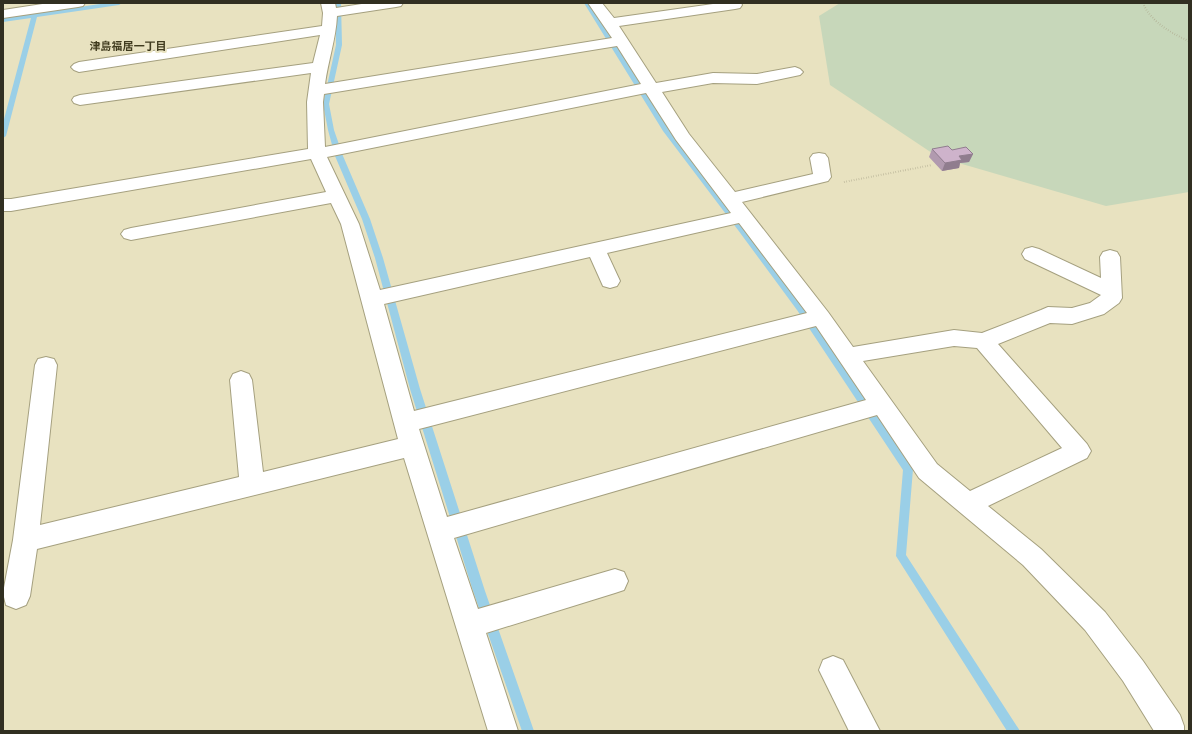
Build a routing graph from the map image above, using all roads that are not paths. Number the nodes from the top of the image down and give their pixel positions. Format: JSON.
{"nodes":[{"id":1,"x":78,"y":3,"type":"edge"},
{"id":2,"x":396,"y":3,"type":"edge"},
{"id":3,"x":595,"y":3,"type":"edge"},
{"id":4,"x":735,"y":5,"type":"dead end"},
{"id":5,"x":3,"y":14,"type":"edge"},
{"id":6,"x":333,"y":14,"type":"edge"},
{"id":7,"x":614,"y":38,"type":"junction"},
{"id":8,"x":79,"y":67,"type":"dead end"},
{"id":9,"x":320,"y":67,"type":"junction"},
{"id":10,"x":795,"y":72,"type":"dead end"},
{"id":11,"x":325,"y":89,"type":"junction"},
{"id":12,"x":645,"y":89,"type":"junction"},
{"id":13,"x":80,"y":100,"type":"dead end"},
{"id":14,"x":331,"y":151,"type":"junction"},
{"id":15,"x":819,"y":158,"type":"dead end"},
{"id":16,"x":790,"y":193,"type":"dead end"},
{"id":17,"x":338,"y":196,"type":"junction"},
{"id":18,"x":3,"y":205,"type":"edge"},
{"id":19,"x":736,"y":211,"type":"junction"},
{"id":20,"x":131,"y":234,"type":"dead end"},
{"id":21,"x":596,"y":249,"type":"junction"},
{"id":22,"x":1032,"y":254,"type":"dead end"},
{"id":23,"x":1110,"y":257,"type":"dead end"},
{"id":24,"x":610,"y":281,"type":"dead end"},
{"id":25,"x":1112,"y":292,"type":"junction"},
{"id":26,"x":384,"y":296,"type":"junction"},
{"id":27,"x":812,"y":319,"type":"junction"},
{"id":28,"x":983,"y":341,"type":"junction"},
{"id":29,"x":848,"y":356,"type":"junction"},
{"id":30,"x":46,"y":365,"type":"dead end"},
{"id":31,"x":241,"y":380,"type":"dead end"},
{"id":32,"x":871,"y":407,"type":"junction"},
{"id":33,"x":418,"y":419,"type":"junction"},
{"id":34,"x":412,"y":446,"type":"junction"},
{"id":35,"x":252,"y":484,"type":"junction"},
{"id":36,"x":967,"y":504,"type":"junction"},
{"id":37,"x":453,"y":527,"type":"junction"},
{"id":38,"x":26,"y":540,"type":"junction"},
{"id":39,"x":615,"y":581,"type":"dead end"},
{"id":40,"x":16,"y":596,"type":"dead end"},
{"id":41,"x":483,"y":621,"type":"junction"},
{"id":42,"x":833,"y":670,"type":"dead end"},
{"id":43,"x":503,"y":731,"type":"edge"},
{"id":44,"x":865,"y":731,"type":"edge"},
{"id":45,"x":1169,"y":731,"type":"edge"}],
"edges":[{"from":1,"to":5,"type":"street"},
{"from":2,"to":6,"type":"street"},
{"from":3,"to":7,"type":"street"},
{"from":4,"to":7,"type":"street"},
{"from":6,"to":8,"type":"street"},
{"from":6,"to":9,"type":"street"},
{"from":7,"to":11,"type":"street"},
{"from":7,"to":12,"type":"street"},
{"from":9,"to":11,"type":"street"},
{"from":9,"to":13,"type":"street"},
{"from":10,"to":12,"type":"street"},
{"from":11,"to":14,"type":"street"},
{"from":12,"to":14,"type":"street"},
{"from":12,"to":19,"type":"street"},
{"from":14,"to":17,"type":"street"},
{"from":14,"to":18,"type":"street"},
{"from":15,"to":19,"type":"street"},
{"from":16,"to":19,"type":"street"},
{"from":17,"to":20,"type":"street"},
{"from":17,"to":26,"type":"street"},
{"from":19,"to":21,"type":"street"},
{"from":19,"to":27,"type":"street"},
{"from":21,"to":24,"type":"street"},
{"from":21,"to":26,"type":"street"},
{"from":22,"to":25,"type":"street"},
{"from":23,"to":25,"type":"street"},
{"from":25,"to":28,"type":"street"},
{"from":26,"to":33,"type":"street"},
{"from":27,"to":29,"type":"street"},
{"from":27,"to":33,"type":"street"},
{"from":28,"to":29,"type":"street"},
{"from":28,"to":36,"type":"street"},
{"from":29,"to":32,"type":"street"},
{"from":30,"to":38,"type":"street"},
{"from":31,"to":35,"type":"street"},
{"from":32,"to":36,"type":"street"},
{"from":32,"to":37,"type":"street"},
{"from":33,"to":34,"type":"street"},
{"from":34,"to":35,"type":"street"},
{"from":34,"to":37,"type":"street"},
{"from":35,"to":38,"type":"street"},
{"from":36,"to":45,"type":"street"},
{"from":37,"to":41,"type":"street"},
{"from":38,"to":40,"type":"street"},
{"from":39,"to":41,"type":"street"},
{"from":41,"to":43,"type":"street"},
{"from":42,"to":44,"type":"street"}]}
